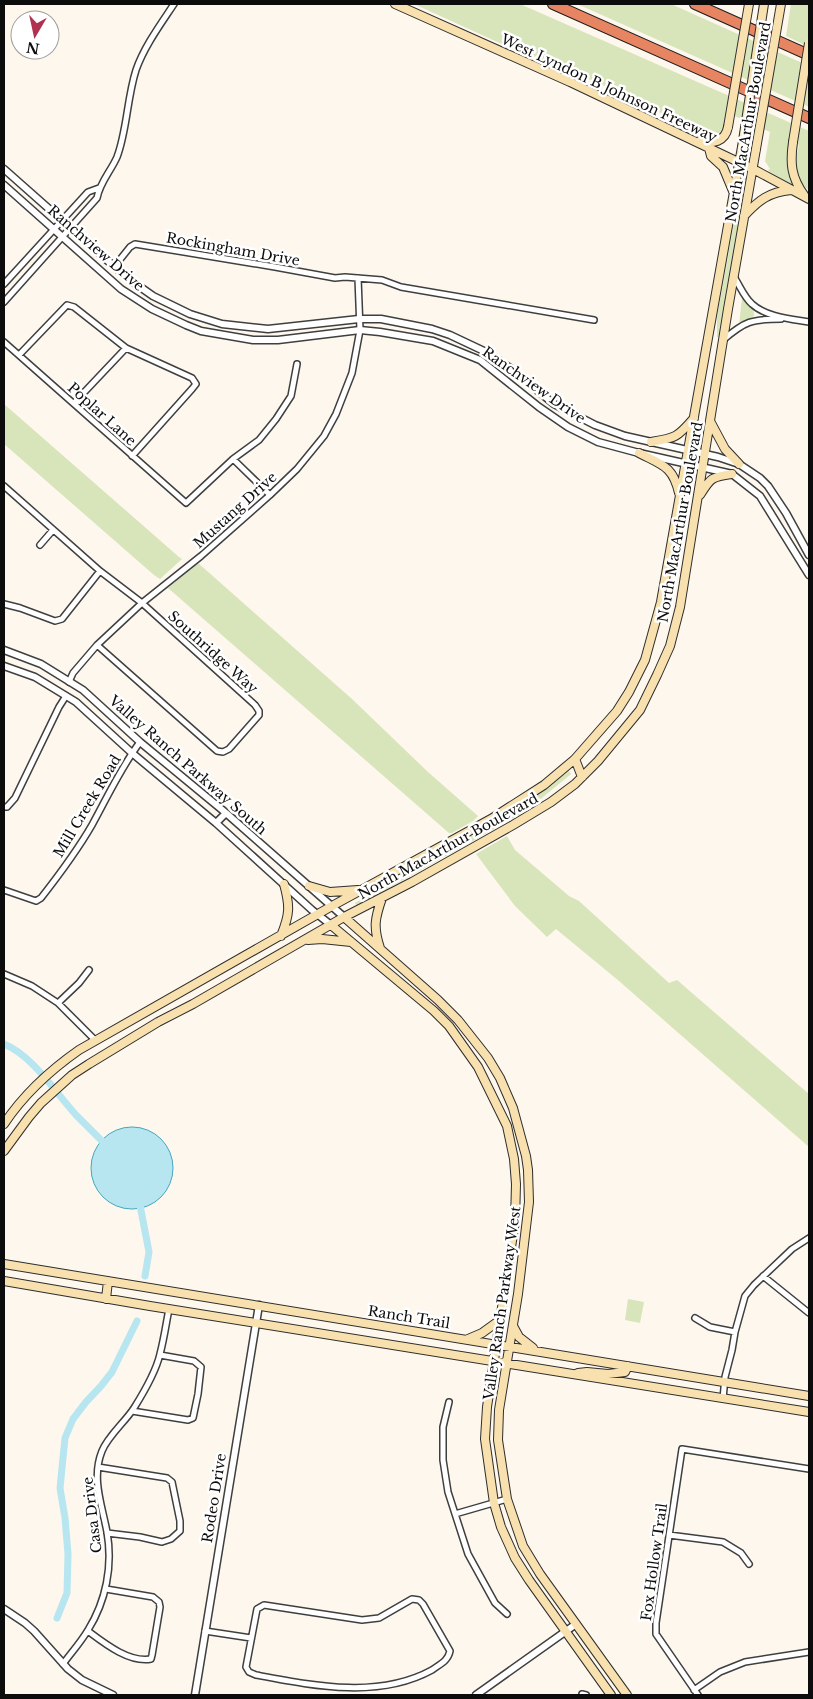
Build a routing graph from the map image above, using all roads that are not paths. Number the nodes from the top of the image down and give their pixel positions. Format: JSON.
{"nodes":[{"id":1,"x":174,"y":4,"type":"edge"},
{"id":2,"x":395,"y":4,"type":"edge"},
{"id":3,"x":553,"y":4,"type":"edge"},
{"id":4,"x":695,"y":4,"type":"edge"},
{"id":5,"x":705,"y":4,"type":"edge"},
{"id":6,"x":749,"y":4,"type":"edge"},
{"id":7,"x":764,"y":4,"type":"edge"},
{"id":8,"x":781,"y":4,"type":"edge"},
{"id":9,"x":721,"y":15,"type":"junction"},
{"id":10,"x":809,"y":43,"type":"edge"},
{"id":11,"x":809,"y":55,"type":"edge"},
{"id":12,"x":809,"y":118,"type":"edge"},
{"id":13,"x":688,"y":138,"type":"junction"},
{"id":14,"x":709,"y":148,"type":"junction"},
{"id":15,"x":739,"y":163,"type":"junction"},
{"id":16,"x":4,"y":169,"type":"edge"},
{"id":17,"x":753,"y":169,"type":"junction"},
{"id":18,"x":4,"y":185,"type":"edge"},
{"id":19,"x":99,"y":188,"type":"junction"},
{"id":20,"x":792,"y":190,"type":"junction"},
{"id":21,"x":733,"y":192,"type":"junction"},
{"id":22,"x":807,"y":198,"type":"edge"},
{"id":23,"x":744,"y":216,"type":"junction"},
{"id":24,"x":62,"y":221,"type":"junction"},
{"id":25,"x":54,"y":229,"type":"junction"},
{"id":26,"x":71,"y":229,"type":"junction"},
{"id":27,"x":63,"y":238,"type":"junction"},
{"id":28,"x":114,"y":267,"type":"junction"},
{"id":29,"x":734,"y":276,"type":"junction"},
{"id":30,"x":358,"y":278,"type":"junction"},
{"id":31,"x":4,"y":284,"type":"edge"},
{"id":32,"x":4,"y":302,"type":"edge"},
{"id":33,"x":190,"y":314,"type":"junction"},
{"id":34,"x":359,"y":319,"type":"junction"},
{"id":35,"x":786,"y":319,"type":"junction"},
{"id":36,"x":594,"y":320,"type":"dead end"},
{"id":37,"x":809,"y":322,"type":"edge"},
{"id":38,"x":186,"y":325,"type":"junction"},
{"id":39,"x":360,"y":330,"type":"junction"},
{"id":40,"x":723,"y":341,"type":"junction"},
{"id":41,"x":4,"y":342,"type":"edge"},
{"id":42,"x":126,"y":348,"type":"junction"},
{"id":43,"x":19,"y":355,"type":"junction"},
{"id":44,"x":297,"y":364,"type":"dead end"},
{"id":45,"x":528,"y":382,"type":"junction"},
{"id":46,"x":520,"y":391,"type":"junction"},
{"id":47,"x":74,"y":403,"type":"junction"},
{"id":48,"x":695,"y":417,"type":"junction"},
{"id":49,"x":710,"y":421,"type":"junction"},
{"id":50,"x":650,"y":442,"type":"junction"},
{"id":51,"x":689,"y":450,"type":"junction"},
{"id":52,"x":639,"y":453,"type":"junction"},
{"id":53,"x":705,"y":454,"type":"junction"},
{"id":54,"x":132,"y":456,"type":"junction"},
{"id":55,"x":233,"y":460,"type":"junction"},
{"id":56,"x":686,"y":463,"type":"junction"},
{"id":57,"x":739,"y":464,"type":"junction"},
{"id":58,"x":703,"y":466,"type":"junction"},
{"id":59,"x":732,"y":474,"type":"junction"},
{"id":60,"x":4,"y":486,"type":"edge"},
{"id":61,"x":270,"y":495,"type":"junction"},
{"id":62,"x":680,"y":498,"type":"junction"},
{"id":63,"x":697,"y":502,"type":"junction"},
{"id":64,"x":53,"y":530,"type":"junction"},
{"id":65,"x":40,"y":544,"type":"dead end"},
{"id":66,"x":809,"y":555,"type":"edge"},
{"id":67,"x":100,"y":571,"type":"junction"},
{"id":68,"x":809,"y":574,"type":"edge"},
{"id":69,"x":142,"y":603,"type":"junction"},
{"id":70,"x":4,"y":604,"type":"edge"},
{"id":71,"x":97,"y":645,"type":"junction"},
{"id":72,"x":4,"y":650,"type":"edge"},
{"id":73,"x":4,"y":666,"type":"edge"},
{"id":74,"x":69,"y":682,"type":"junction"},
{"id":75,"x":66,"y":696,"type":"junction"},
{"id":76,"x":140,"y":742,"type":"junction"},
{"id":77,"x":132,"y":753,"type":"junction"},
{"id":78,"x":575,"y":759,"type":"junction"},
{"id":79,"x":592,"y":768,"type":"junction"},
{"id":80,"x":582,"y":777,"type":"junction"},
{"id":81,"x":4,"y":807,"type":"edge"},
{"id":82,"x":226,"y":813,"type":"junction"},
{"id":83,"x":216,"y":823,"type":"junction"},
{"id":84,"x":284,"y":884,"type":"junction"},
{"id":85,"x":309,"y":886,"type":"junction"},
{"id":86,"x":4,"y":890,"type":"edge"},
{"id":87,"x":363,"y":890,"type":"junction"},
{"id":88,"x":382,"y":898,"type":"junction"},
{"id":89,"x":332,"y":906,"type":"junction"},
{"id":90,"x":318,"y":915,"type":"junction"},
{"id":91,"x":344,"y":917,"type":"junction"},
{"id":92,"x":331,"y":925,"type":"junction"},
{"id":93,"x":281,"y":936,"type":"junction"},
{"id":94,"x":303,"y":941,"type":"junction"},
{"id":95,"x":352,"y":942,"type":"junction"},
{"id":96,"x":380,"y":950,"type":"junction"},
{"id":97,"x":89,"y":970,"type":"dead end"},
{"id":98,"x":4,"y":974,"type":"edge"},
{"id":99,"x":186,"y":990,"type":"junction"},
{"id":100,"x":58,"y":1003,"type":"junction"},
{"id":101,"x":193,"y":1004,"type":"junction"},
{"id":102,"x":473,"y":1039,"type":"junction"},
{"id":103,"x":96,"y":1041,"type":"junction"},
{"id":104,"x":463,"y":1046,"type":"junction"},
{"id":105,"x":4,"y":1122,"type":"edge"},
{"id":106,"x":4,"y":1151,"type":"edge"},
{"id":107,"x":516,"y":1184,"type":"junction"},
{"id":108,"x":528,"y":1184,"type":"junction"},
{"id":109,"x":809,"y":1238,"type":"edge"},
{"id":110,"x":4,"y":1259,"type":"edge"},
{"id":111,"x":7,"y":1264,"type":"edge"},
{"id":112,"x":763,"y":1276,"type":"junction"},
{"id":113,"x":108,"y":1281,"type":"junction"},
{"id":114,"x":5,"y":1282,"type":"edge"},
{"id":115,"x":106,"y":1299,"type":"junction"},
{"id":116,"x":260,"y":1305,"type":"junction"},
{"id":117,"x":169,"y":1309,"type":"junction"},
{"id":118,"x":809,"y":1313,"type":"edge"},
{"id":119,"x":695,"y":1318,"type":"dead end"},
{"id":120,"x":500,"y":1320,"type":"junction"},
{"id":121,"x":256,"y":1323,"type":"junction"},
{"id":122,"x":513,"y":1326,"type":"junction"},
{"id":123,"x":734,"y":1332,"type":"junction"},
{"id":124,"x":467,"y":1339,"type":"junction"},
{"id":125,"x":496,"y":1344,"type":"junction"},
{"id":126,"x":510,"y":1346,"type":"junction"},
{"id":127,"x":536,"y":1350,"type":"junction"},
{"id":128,"x":160,"y":1355,"type":"junction"},
{"id":129,"x":494,"y":1361,"type":"junction"},
{"id":130,"x":506,"y":1363,"type":"junction"},
{"id":131,"x":628,"y":1366,"type":"junction"},
{"id":132,"x":569,"y":1374,"type":"junction"},
{"id":133,"x":724,"y":1381,"type":"junction"},
{"id":134,"x":809,"y":1396,"type":"edge"},
{"id":135,"x":722,"y":1399,"type":"junction"},
{"id":136,"x":449,"y":1402,"type":"dead end"},
{"id":137,"x":132,"y":1411,"type":"junction"},
{"id":138,"x":809,"y":1412,"type":"edge"},
{"id":139,"x":98,"y":1468,"type":"junction"},
{"id":140,"x":809,"y":1470,"type":"edge"},
{"id":141,"x":507,"y":1500,"type":"junction"},
{"id":142,"x":494,"y":1503,"type":"junction"},
{"id":143,"x":455,"y":1514,"type":"junction"},
{"id":144,"x":107,"y":1533,"type":"junction"},
{"id":145,"x":669,"y":1535,"type":"junction"},
{"id":146,"x":749,"y":1564,"type":"dead end"},
{"id":147,"x":106,"y":1589,"type":"junction"},
{"id":148,"x":4,"y":1609,"type":"edge"},
{"id":149,"x":507,"y":1614,"type":"dead end"},
{"id":150,"x":576,"y":1624,"type":"junction"},
{"id":151,"x":88,"y":1631,"type":"junction"},
{"id":152,"x":205,"y":1631,"type":"junction"},
{"id":153,"x":565,"y":1633,"type":"junction"},
{"id":154,"x":251,"y":1638,"type":"junction"},
{"id":155,"x":809,"y":1652,"type":"edge"},
{"id":156,"x":63,"y":1664,"type":"junction"},
{"id":157,"x":694,"y":1690,"type":"junction"},
{"id":158,"x":113,"y":1695,"type":"edge"},
{"id":159,"x":195,"y":1695,"type":"edge"},
{"id":160,"x":476,"y":1695,"type":"edge"},
{"id":161,"x":610,"y":1695,"type":"edge"},
{"id":162,"x":627,"y":1695,"type":"edge"},
{"id":163,"x":698,"y":1695,"type":"edge"}],
"edges":[{"from":1,"to":19,"type":"street"},
{"from":2,"to":13,"type":"main road","name":"West Lyndon B Johnson Freeway"},
{"from":3,"to":12,"type":"highway"},
{"from":4,"to":9,"type":"highway"},
{"from":5,"to":9,"type":"highway"},
{"from":6,"to":13,"type":"main road","bridge":true},
{"from":7,"to":15,"type":"main road","name":"North MacArthur Boulevard","bridge":true},
{"from":8,"to":17,"type":"main road","name":"North MacArthur Boulevard","bridge":true},
{"from":9,"to":11,"type":"highway"},
{"from":10,"to":22,"type":"main road","bridge":true},
{"from":13,"to":14,"type":"main road","name":"West Lyndon B Johnson Freeway"},
{"from":14,"to":15,"type":"main road","name":"West Lyndon B Johnson Freeway"},
{"from":14,"to":21,"type":"main road"},
{"from":15,"to":17,"type":"main road","name":"West Lyndon B Johnson Freeway"},
{"from":15,"to":21,"type":"main road","name":"North MacArthur Boulevard"},
{"from":16,"to":24,"type":"street","name":"Ranchview Drive"},
{"from":17,"to":20,"type":"main road","name":"West Lyndon B Johnson Freeway"},
{"from":17,"to":23,"type":"main road","name":"North MacArthur Boulevard"},
{"from":18,"to":25,"type":"street","name":"Ranchview Drive"},
{"from":19,"to":24,"type":"street"},
{"from":19,"to":26,"type":"street"},
{"from":20,"to":22,"type":"main road","name":"West Lyndon B Johnson Freeway"},
{"from":20,"to":23,"type":"main road"},
{"from":21,"to":48,"type":"main road","name":"North MacArthur Boulevard"},
{"from":23,"to":29,"type":"main road","name":"North MacArthur Boulevard"},
{"from":24,"to":25,"type":"street"},
{"from":24,"to":26,"type":"street","name":"Ranchview Drive"},
{"from":25,"to":27,"type":"street","name":"Ranchview Drive"},
{"from":25,"to":31,"type":"street"},
{"from":26,"to":27,"type":"street"},
{"from":26,"to":28,"type":"street","name":"Ranchview Drive"},
{"from":27,"to":32,"type":"street"},
{"from":27,"to":38,"type":"street","name":"Ranchview Drive"},
{"from":28,"to":30,"type":"street","name":"Rockingham Drive"},
{"from":28,"to":33,"type":"street","name":"Ranchview Drive"},
{"from":29,"to":35,"type":"street"},
{"from":29,"to":40,"type":"main road","name":"North MacArthur Boulevard"},
{"from":30,"to":34,"type":"street"},
{"from":30,"to":36,"type":"street","name":"Rockingham Drive"},
{"from":33,"to":34,"type":"street","name":"Ranchview Drive"},
{"from":33,"to":38,"type":"street"},
{"from":34,"to":39,"type":"street","name":"Mustang Drive"},
{"from":34,"to":45,"type":"street","name":"Ranchview Drive"},
{"from":35,"to":37,"type":"street"},
{"from":35,"to":40,"type":"street"},
{"from":38,"to":39,"type":"street","name":"Ranchview Drive"},
{"from":39,"to":46,"type":"street","name":"Ranchview Drive"},
{"from":39,"to":61,"type":"street","name":"Mustang Drive"},
{"from":40,"to":49,"type":"main road","name":"North MacArthur Boulevard"},
{"from":41,"to":43,"type":"street","name":"Poplar Lane"},
{"from":42,"to":43,"type":"street"},
{"from":42,"to":47,"type":"street"},
{"from":42,"to":54,"type":"street"},
{"from":43,"to":47,"type":"street","name":"Poplar Lane"},
{"from":44,"to":55,"type":"street"},
{"from":45,"to":46,"type":"street"},
{"from":45,"to":50,"type":"street","name":"Ranchview Drive"},
{"from":46,"to":52,"type":"street","name":"Ranchview Drive"},
{"from":47,"to":54,"type":"street","name":"Poplar Lane"},
{"from":48,"to":50,"type":"main road"},
{"from":48,"to":51,"type":"main road","name":"North MacArthur Boulevard"},
{"from":49,"to":53,"type":"main road","name":"North MacArthur Boulevard"},
{"from":49,"to":57,"type":"main road"},
{"from":50,"to":51,"type":"street","name":"Ranchview Drive"},
{"from":51,"to":53,"type":"street","name":"Ranchview Drive"},
{"from":51,"to":56,"type":"main road","name":"North MacArthur Boulevard"},
{"from":52,"to":56,"type":"street","name":"Ranchview Drive"},
{"from":52,"to":62,"type":"main road"},
{"from":53,"to":57,"type":"street","name":"Ranchview Drive"},
{"from":53,"to":58,"type":"main road","name":"North MacArthur Boulevard"},
{"from":54,"to":55,"type":"street","name":"Poplar Lane"},
{"from":55,"to":61,"type":"street"},
{"from":56,"to":58,"type":"street","name":"Ranchview Drive"},
{"from":56,"to":62,"type":"main road","name":"North MacArthur Boulevard"},
{"from":57,"to":66,"type":"street","name":"Ranchview Drive"},
{"from":58,"to":59,"type":"street","name":"Ranchview Drive"},
{"from":58,"to":63,"type":"main road","name":"North MacArthur Boulevard"},
{"from":59,"to":63,"type":"main road"},
{"from":59,"to":68,"type":"street","name":"Ranchview Drive"},
{"from":60,"to":64,"type":"street","name":"Southridge Way"},
{"from":61,"to":69,"type":"street","name":"Mustang Drive"},
{"from":62,"to":78,"type":"main road","name":"North MacArthur Boulevard"},
{"from":63,"to":79,"type":"main road","name":"North MacArthur Boulevard"},
{"from":64,"to":65,"type":"street"},
{"from":64,"to":67,"type":"street","name":"Southridge Way"},
{"from":67,"to":69,"type":"street","name":"Southridge Way"},
{"from":67,"to":70,"type":"street"},
{"from":69,"to":71,"type":"street","name":"Mustang Drive"},
{"from":69,"to":71,"type":"street","name":"Southridge Way"},
{"from":71,"to":74,"type":"street","name":"Mustang Drive"},
{"from":72,"to":74,"type":"street","name":"Valley Ranch Parkway South"},
{"from":73,"to":75,"type":"street","name":"Valley Ranch Parkway South"},
{"from":74,"to":76,"type":"street","name":"Valley Ranch Parkway South"},
{"from":75,"to":77,"type":"street","name":"Valley Ranch Parkway South"},
{"from":75,"to":81,"type":"street"},
{"from":76,"to":77,"type":"street","name":"Mill Creek Road"},
{"from":76,"to":82,"type":"street","name":"Valley Ranch Parkway South"},
{"from":77,"to":83,"type":"street","name":"Valley Ranch Parkway South"},
{"from":77,"to":86,"type":"street","name":"Mill Creek Road"},
{"from":78,"to":79,"type":"main road"},
{"from":78,"to":80,"type":"main road"},
{"from":78,"to":87,"type":"main road","name":"North MacArthur Boulevard"},
{"from":79,"to":80,"type":"main road","name":"North MacArthur Boulevard"},
{"from":80,"to":88,"type":"main road","name":"North MacArthur Boulevard"},
{"from":82,"to":83,"type":"street"},
{"from":82,"to":85,"type":"street","name":"Valley Ranch Parkway South"},
{"from":83,"to":84,"type":"street","name":"Valley Ranch Parkway South"},
{"from":84,"to":90,"type":"street","name":"Valley Ranch Parkway South"},
{"from":84,"to":93,"type":"main road"},
{"from":85,"to":87,"type":"main road"},
{"from":85,"to":89,"type":"street","name":"Valley Ranch Parkway South"},
{"from":87,"to":89,"type":"main road","name":"North MacArthur Boulevard"},
{"from":88,"to":91,"type":"main road","name":"North MacArthur Boulevard"},
{"from":88,"to":96,"type":"main road"},
{"from":89,"to":90,"type":"main road","name":"North MacArthur Boulevard"},
{"from":89,"to":91,"type":"street","name":"Valley Ranch Parkway South"},
{"from":90,"to":92,"type":"street","name":"Valley Ranch Parkway South"},
{"from":90,"to":93,"type":"main road","name":"North MacArthur Boulevard"},
{"from":91,"to":92,"type":"main road","name":"North MacArthur Boulevard"},
{"from":91,"to":96,"type":"main road","name":"Valley Ranch Parkway West"},
{"from":92,"to":94,"type":"main road","name":"North MacArthur Boulevard"},
{"from":92,"to":95,"type":"main road","name":"Valley Ranch Parkway West"},
{"from":93,"to":99,"type":"main road","name":"North MacArthur Boulevard"},
{"from":94,"to":95,"type":"main road"},
{"from":94,"to":101,"type":"main road","name":"North MacArthur Boulevard"},
{"from":95,"to":104,"type":"main road","name":"Valley Ranch Parkway West"},
{"from":96,"to":102,"type":"main road","name":"Valley Ranch Parkway West"},
{"from":97,"to":100,"type":"street"},
{"from":98,"to":100,"type":"street"},
{"from":99,"to":101,"type":"main road"},
{"from":99,"to":103,"type":"main road","name":"North MacArthur Boulevard"},
{"from":100,"to":103,"type":"street"},
{"from":101,"to":106,"type":"main road","name":"North MacArthur Boulevard"},
{"from":102,"to":104,"type":"main road"},
{"from":102,"to":108,"type":"main road","name":"Valley Ranch Parkway West"},
{"from":103,"to":105,"type":"main road","name":"North MacArthur Boulevard"},
{"from":104,"to":107,"type":"main road","name":"Valley Ranch Parkway West"},
{"from":107,"to":108,"type":"main road"},
{"from":107,"to":120,"type":"main road","name":"Valley Ranch Parkway West"},
{"from":108,"to":122,"type":"main road","name":"Valley Ranch Parkway West"},
{"from":109,"to":112,"type":"street"},
{"from":110,"to":111,"type":"main road"},
{"from":111,"to":113,"type":"main road","name":"Ranch Trail"},
{"from":112,"to":118,"type":"street"},
{"from":112,"to":123,"type":"street"},
{"from":113,"to":115,"type":"main road"},
{"from":113,"to":116,"type":"main road","name":"Ranch Trail"},
{"from":114,"to":115,"type":"main road"},
{"from":115,"to":117,"type":"main road"},
{"from":116,"to":121,"type":"street","name":"Rodeo Drive"},
{"from":116,"to":124,"type":"main road","name":"Ranch Trail"},
{"from":117,"to":121,"type":"main road"},
{"from":117,"to":128,"type":"street","name":"Casa Drive"},
{"from":119,"to":123,"type":"street"},
{"from":120,"to":124,"type":"main road"},
{"from":120,"to":125,"type":"main road","name":"Valley Ranch Parkway West"},
{"from":121,"to":129,"type":"main road"},
{"from":121,"to":152,"type":"street","name":"Rodeo Drive"},
{"from":122,"to":126,"type":"main road","name":"Valley Ranch Parkway West"},
{"from":122,"to":127,"type":"main road"},
{"from":123,"to":133,"type":"street"},
{"from":124,"to":125,"type":"main road","name":"Ranch Trail"},
{"from":125,"to":126,"type":"main road","name":"Ranch Trail"},
{"from":125,"to":129,"type":"main road","name":"Valley Ranch Parkway West"},
{"from":126,"to":127,"type":"main road","name":"Ranch Trail"},
{"from":126,"to":130,"type":"main road","name":"Valley Ranch Parkway West"},
{"from":127,"to":131,"type":"main road","name":"Ranch Trail"},
{"from":128,"to":137,"type":"street","name":"Casa Drive"},
{"from":128,"to":137,"type":"street"},
{"from":129,"to":130,"type":"main road"},
{"from":129,"to":142,"type":"main road","name":"Valley Ranch Parkway West"},
{"from":130,"to":132,"type":"main road"},
{"from":130,"to":141,"type":"main road","name":"Valley Ranch Parkway West"},
{"from":131,"to":132,"type":"main road"},
{"from":131,"to":133,"type":"main road","name":"Ranch Trail"},
{"from":132,"to":135,"type":"main road"},
{"from":133,"to":134,"type":"main road","name":"Ranch Trail"},
{"from":133,"to":135,"type":"street"},
{"from":135,"to":138,"type":"main road"},
{"from":136,"to":143,"type":"street"},
{"from":137,"to":139,"type":"street","name":"Casa Drive"},
{"from":139,"to":144,"type":"street","name":"Casa Drive"},
{"from":139,"to":144,"type":"street"},
{"from":140,"to":145,"type":"street","name":"Fox Hollow Trail"},
{"from":141,"to":142,"type":"street"},
{"from":141,"to":150,"type":"main road","name":"Valley Ranch Parkway West"},
{"from":142,"to":143,"type":"street"},
{"from":142,"to":153,"type":"main road","name":"Valley Ranch Parkway West"},
{"from":143,"to":149,"type":"street"},
{"from":144,"to":147,"type":"street","name":"Casa Drive"},
{"from":145,"to":146,"type":"street"},
{"from":145,"to":157,"type":"street","name":"Fox Hollow Trail"},
{"from":147,"to":151,"type":"street","name":"Casa Drive"},
{"from":147,"to":151,"type":"street"},
{"from":148,"to":156,"type":"street"},
{"from":150,"to":153,"type":"street"},
{"from":150,"to":162,"type":"main road","name":"Valley Ranch Parkway West"},
{"from":151,"to":156,"type":"street","name":"Casa Drive"},
{"from":152,"to":154,"type":"street"},
{"from":152,"to":159,"type":"street","name":"Rodeo Drive"},
{"from":153,"to":160,"type":"street"},
{"from":153,"to":161,"type":"main road","name":"Valley Ranch Parkway West"},
{"from":154,"to":154,"type":"street"},
{"from":155,"to":157,"type":"street"},
{"from":156,"to":158,"type":"street"},
{"from":157,"to":163,"type":"street","name":"Fox Hollow Trail"}]}
